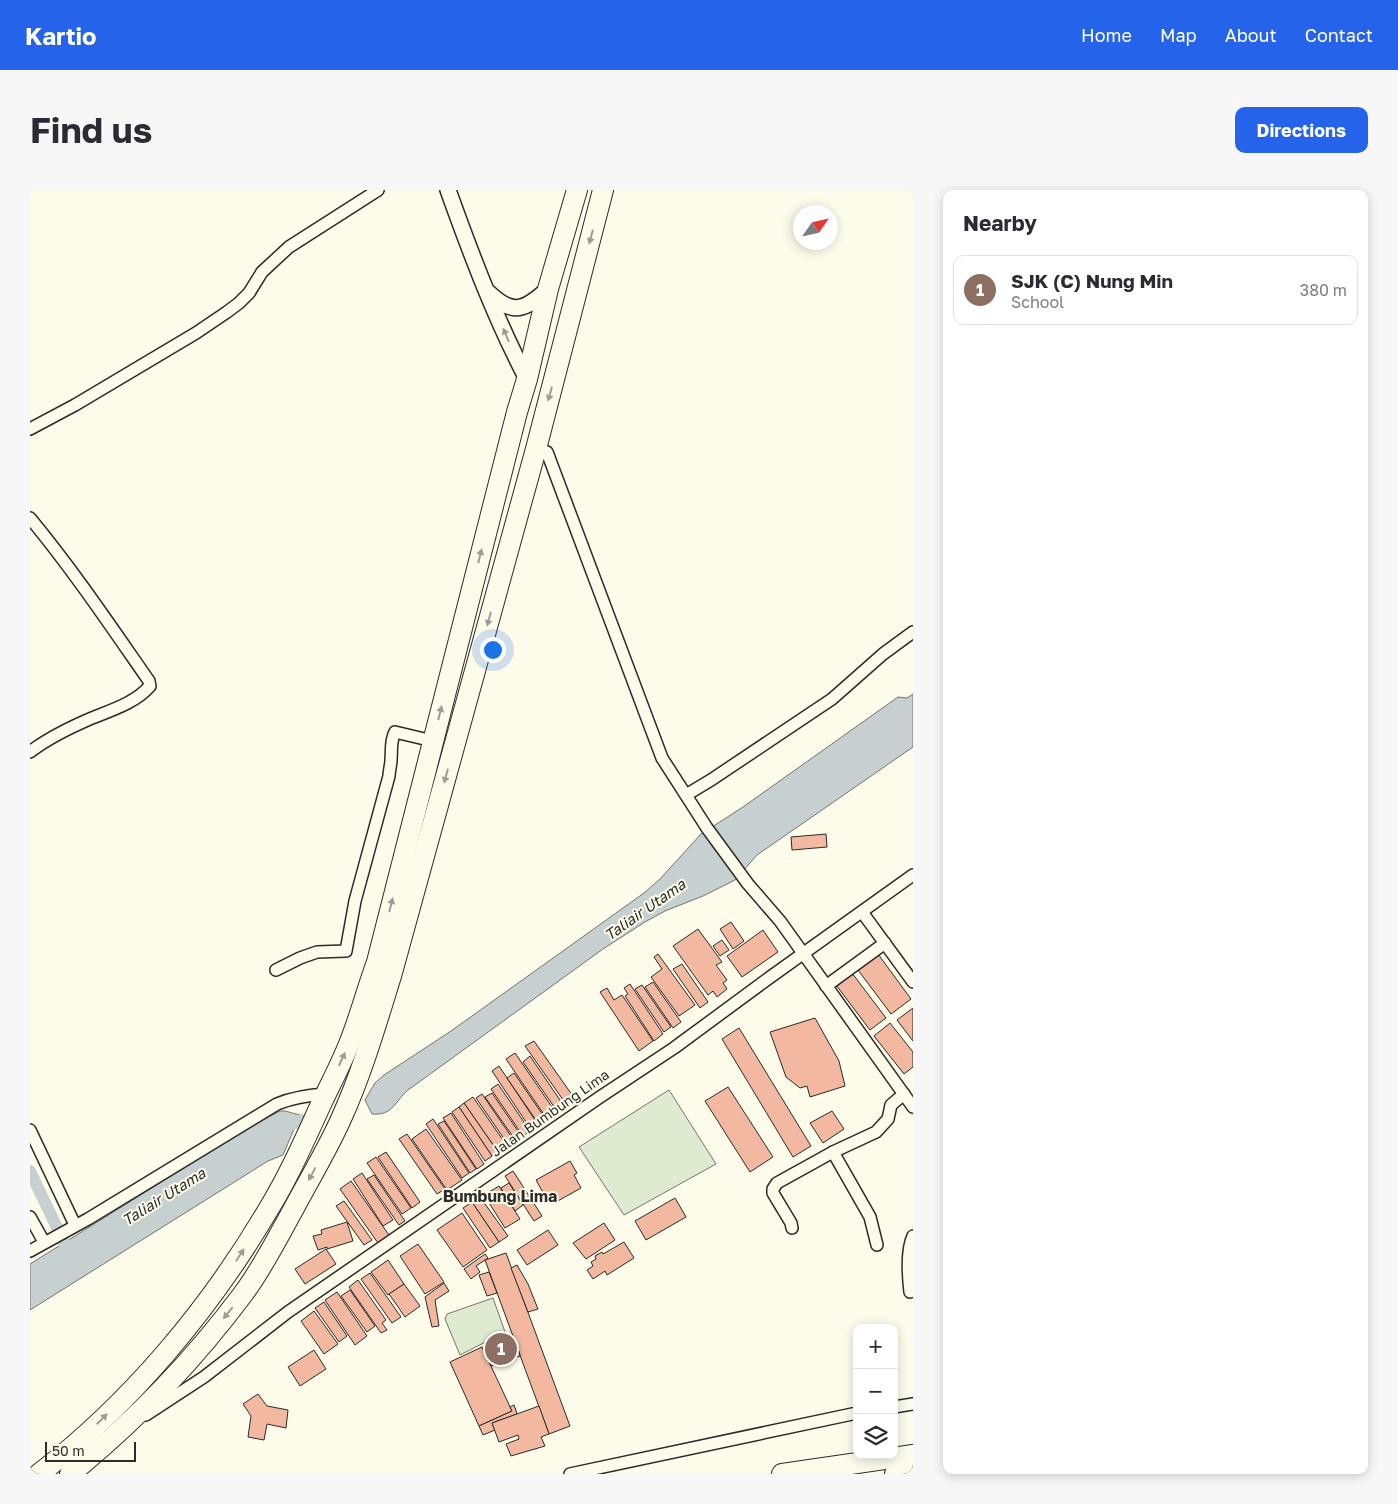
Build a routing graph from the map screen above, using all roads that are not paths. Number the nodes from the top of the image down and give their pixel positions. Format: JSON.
{"nodes":[{"id":1,"x":378,"y":190,"type":"edge"},
{"id":2,"x":448,"y":190,"type":"edge"},
{"id":3,"x":577,"y":190,"type":"edge"},
{"id":4,"x":603,"y":190,"type":"edge"},
{"id":5,"x":486,"y":290,"type":"junction"},
{"id":6,"x":548,"y":290,"type":"junction"},
{"id":7,"x":528,"y":379,"type":"junction"},
{"id":8,"x":32,"y":425,"type":"edge"},
{"id":9,"x":536,"y":448,"type":"junction"},
{"id":10,"x":30,"y":518,"type":"edge"},
{"id":11,"x":913,"y":632,"type":"edge"},
{"id":12,"x":428,"y":740,"type":"junction"},
{"id":13,"x":30,"y":752,"type":"edge"},
{"id":14,"x":686,"y":795,"type":"junction"},
{"id":15,"x":913,"y":875,"type":"edge"},
{"id":16,"x":862,"y":912,"type":"junction"},
{"id":17,"x":884,"y":943,"type":"junction"},
{"id":18,"x":804,"y":954,"type":"junction"},
{"id":19,"x":276,"y":970,"type":"dead end"},
{"id":20,"x":913,"y":982,"type":"edge"},
{"id":21,"x":826,"y":986,"type":"junction"},
{"id":22,"x":904,"y":1094,"type":"junction"},
{"id":23,"x":324,"y":1099,"type":"junction"},
{"id":24,"x":913,"y":1107,"type":"edge"},
{"id":25,"x":30,"y":1130,"type":"edge"},
{"id":26,"x":833,"y":1152,"type":"junction"},
{"id":27,"x":30,"y":1217,"type":"edge"},
{"id":28,"x":73,"y":1226,"type":"junction"},
{"id":29,"x":792,"y":1228,"type":"dead end"},
{"id":30,"x":913,"y":1236,"type":"edge"},
{"id":31,"x":47,"y":1241,"type":"junction"},
{"id":32,"x":877,"y":1245,"type":"dead end"},
{"id":33,"x":30,"y":1251,"type":"edge"},
{"id":34,"x":910,"y":1292,"type":"dead end"},
{"id":35,"x":206,"y":1339,"type":"junction"},
{"id":36,"x":204,"y":1376,"type":"junction"},
{"id":37,"x":913,"y":1404,"type":"edge"},
{"id":38,"x":898,"y":1406,"type":"edge"},
{"id":39,"x":853,"y":1414,"type":"edge"},
{"id":40,"x":104,"y":1446,"type":"junction"},
{"id":41,"x":913,"y":1446,"type":"edge"},
{"id":42,"x":898,"y":1449,"type":"edge"},
{"id":43,"x":913,"y":1455,"type":"edge"},
{"id":44,"x":853,"y":1458,"type":"edge"},
{"id":45,"x":913,"y":1471,"type":"edge"},
{"id":46,"x":791,"y":1472,"type":"edge"},
{"id":47,"x":39,"y":1474,"type":"edge"},
{"id":48,"x":70,"y":1474,"type":"edge"},
{"id":49,"x":570,"y":1474,"type":"edge"},
{"id":50,"x":895,"y":1474,"type":"edge"}],
"edges":[{"from":1,"to":8,"type":"street"},
{"from":2,"to":5,"type":"main road"},
{"from":3,"to":6,"type":"highway"},
{"from":4,"to":9,"type":"highway","one_way":true},
{"from":5,"to":6,"type":"main road"},
{"from":7,"to":5,"type":"main road","one_way":true},
{"from":6,"to":7,"type":"highway"},
{"from":12,"to":7,"type":"highway","one_way":true},
{"from":9,"to":14,"type":"street"},
{"from":9,"to":35,"type":"highway","one_way":true},
{"from":10,"to":13,"type":"street"},
{"from":11,"to":14,"type":"street"},
{"from":12,"to":19,"type":"street"},
{"from":23,"to":12,"type":"highway","one_way":true},
{"from":14,"to":18,"type":"street"},
{"from":15,"to":16,"type":"street","name":"Jalan Bumbung Lima"},
{"from":16,"to":17,"type":"street"},
{"from":16,"to":18,"type":"street","name":"Jalan Bumbung Lima"},
{"from":17,"to":20,"type":"street"},
{"from":17,"to":21,"type":"street"},
{"from":18,"to":21,"type":"street"},
{"from":18,"to":36,"type":"street","name":"Jalan Bumbung Lima"},
{"from":21,"to":22,"type":"street"},
{"from":22,"to":24,"type":"street"},
{"from":22,"to":26,"type":"street"},
{"from":23,"to":28,"type":"street"},
{"from":47,"to":23,"type":"highway","one_way":true},
{"from":25,"to":28,"type":"street"},
{"from":26,"to":29,"type":"street"},
{"from":26,"to":32,"type":"street"},
{"from":27,"to":31,"type":"street"},
{"from":28,"to":31,"type":"street"},
{"from":30,"to":34,"type":"street"},
{"from":31,"to":33,"type":"street"},
{"from":35,"to":36,"type":"street"},
{"from":35,"to":40,"type":"highway"},
{"from":36,"to":40,"type":"street","name":"Jalan Bumbung Lima"},
{"from":37,"to":38,"type":"street"},
{"from":39,"to":49,"type":"street"},
{"from":40,"to":48,"type":"highway"},
{"from":41,"to":42,"type":"highway"},
{"from":43,"to":46,"type":"highway"},
{"from":44,"to":46,"type":"highway"},
{"from":45,"to":50,"type":"highway"}]}
